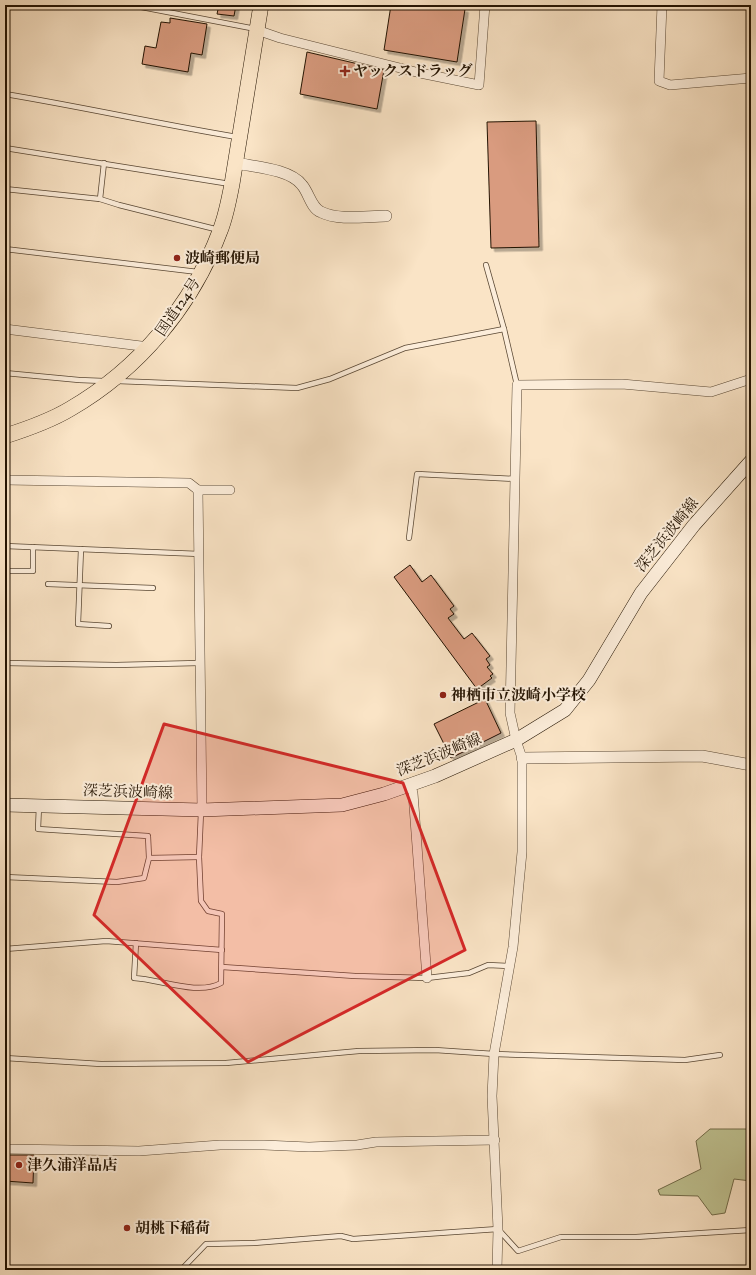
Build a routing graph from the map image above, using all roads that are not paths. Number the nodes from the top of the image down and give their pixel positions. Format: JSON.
{"nodes":[{"id":1,"x":131,"y":5,"type":"edge"},
{"id":2,"x":261,"y":5,"type":"edge"},
{"id":3,"x":485,"y":5,"type":"edge"},
{"id":4,"x":662,"y":5,"type":"edge"},
{"id":5,"x":257,"y":30,"type":"junction"},
{"id":6,"x":751,"y":78,"type":"edge"},
{"id":7,"x":5,"y":94,"type":"edge"},
{"id":8,"x":240,"y":137,"type":"junction"},
{"id":9,"x":5,"y":148,"type":"edge"},
{"id":10,"x":104,"y":163,"type":"junction"},
{"id":11,"x":236,"y":163,"type":"junction"},
{"id":12,"x":232,"y":184,"type":"junction"},
{"id":13,"x":5,"y":189,"type":"edge"},
{"id":14,"x":100,"y":199,"type":"junction"},
{"id":15,"x":386,"y":216,"type":"dead end"},
{"id":16,"x":220,"y":230,"type":"junction"},
{"id":17,"x":5,"y":249,"type":"edge"},
{"id":18,"x":486,"y":265,"type":"dead end"},
{"id":19,"x":202,"y":272,"type":"junction"},
{"id":20,"x":5,"y":329,"type":"edge"},
{"id":21,"x":504,"y":329,"type":"junction"},
{"id":22,"x":149,"y":347,"type":"junction"},
{"id":23,"x":5,"y":373,"type":"edge"},
{"id":24,"x":751,"y":379,"type":"edge"},
{"id":25,"x":111,"y":381,"type":"junction"},
{"id":26,"x":517,"y":385,"type":"junction"},
{"id":27,"x":5,"y":436,"type":"edge"},
{"id":28,"x":751,"y":461,"type":"edge"},
{"id":29,"x":516,"y":479,"type":"junction"},
{"id":30,"x":5,"y":480,"type":"edge"},
{"id":31,"x":198,"y":490,"type":"junction"},
{"id":32,"x":230,"y":490,"type":"dead end"},
{"id":33,"x":410,"y":538,"type":"dead end"},
{"id":34,"x":5,"y":546,"type":"edge"},
{"id":35,"x":33,"y":547,"type":"junction"},
{"id":36,"x":81,"y":549,"type":"junction"},
{"id":37,"x":200,"y":554,"type":"junction"},
{"id":38,"x":5,"y":571,"type":"edge"},
{"id":39,"x":48,"y":584,"type":"dead end"},
{"id":40,"x":79,"y":585,"type":"junction"},
{"id":41,"x":153,"y":588,"type":"dead end"},
{"id":42,"x":108,"y":626,"type":"dead end"},
{"id":43,"x":5,"y":662,"type":"edge"},
{"id":44,"x":199,"y":663,"type":"junction"},
{"id":45,"x":516,"y":740,"type":"junction"},
{"id":46,"x":522,"y":758,"type":"junction"},
{"id":47,"x":751,"y":766,"type":"edge"},
{"id":48,"x":410,"y":784,"type":"junction"},
{"id":49,"x":5,"y":805,"type":"edge"},
{"id":50,"x":39,"y":805,"type":"junction"},
{"id":51,"x":202,"y":810,"type":"junction"},
{"id":52,"x":149,"y":858,"type":"junction"},
{"id":53,"x":199,"y":858,"type":"junction"},
{"id":54,"x":5,"y":877,"type":"edge"},
{"id":55,"x":136,"y":943,"type":"junction"},
{"id":56,"x":5,"y":950,"type":"edge"},
{"id":57,"x":222,"y":950,"type":"junction"},
{"id":58,"x":509,"y":966,"type":"junction"},
{"id":59,"x":222,"y":967,"type":"junction"},
{"id":60,"x":427,"y":978,"type":"junction"},
{"id":61,"x":494,"y":1054,"type":"junction"},
{"id":62,"x":720,"y":1055,"type":"dead end"},
{"id":63,"x":5,"y":1058,"type":"edge"},
{"id":64,"x":495,"y":1140,"type":"junction"},
{"id":65,"x":5,"y":1149,"type":"edge"},
{"id":66,"x":498,"y":1229,"type":"junction"},
{"id":67,"x":751,"y":1230,"type":"edge"},
{"id":68,"x":181,"y":1270,"type":"edge"},
{"id":69,"x":498,"y":1270,"type":"edge"}],
"edges":[{"from":1,"to":5,"type":"lane"},
{"from":2,"to":5,"type":"highway","name":"国道124号"},
{"from":3,"to":5,"type":"street"},
{"from":4,"to":6,"type":"street"},
{"from":5,"to":8,"type":"highway","name":"国道124号"},
{"from":7,"to":8,"type":"lane"},
{"from":8,"to":11,"type":"highway","name":"国道124号"},
{"from":9,"to":10,"type":"lane"},
{"from":10,"to":12,"type":"lane"},
{"from":10,"to":14,"type":"lane"},
{"from":11,"to":12,"type":"highway","name":"国道124号"},
{"from":11,"to":15,"type":"street"},
{"from":12,"to":16,"type":"highway","name":"国道124号"},
{"from":13,"to":14,"type":"lane"},
{"from":14,"to":16,"type":"lane"},
{"from":16,"to":19,"type":"highway","name":"国道124号"},
{"from":17,"to":19,"type":"lane"},
{"from":18,"to":21,"type":"lane"},
{"from":19,"to":22,"type":"highway","name":"国道124号"},
{"from":20,"to":22,"type":"street"},
{"from":21,"to":25,"type":"lane"},
{"from":21,"to":26,"type":"lane"},
{"from":22,"to":25,"type":"highway","name":"国道124号"},
{"from":23,"to":25,"type":"lane"},
{"from":24,"to":26,"type":"street"},
{"from":25,"to":27,"type":"highway","name":"国道124号"},
{"from":26,"to":29,"type":"street"},
{"from":28,"to":45,"type":"main road","name":"深芝浜波崎線"},
{"from":29,"to":33,"type":"lane"},
{"from":29,"to":45,"type":"street"},
{"from":30,"to":31,"type":"street"},
{"from":31,"to":32,"type":"street"},
{"from":31,"to":37,"type":"street"},
{"from":34,"to":35,"type":"lane"},
{"from":35,"to":36,"type":"lane"},
{"from":35,"to":38,"type":"lane"},
{"from":36,"to":37,"type":"lane"},
{"from":36,"to":40,"type":"lane"},
{"from":37,"to":44,"type":"street"},
{"from":39,"to":40,"type":"lane"},
{"from":40,"to":41,"type":"lane"},
{"from":40,"to":42,"type":"lane"},
{"from":43,"to":44,"type":"lane"},
{"from":44,"to":51,"type":"street"},
{"from":45,"to":46,"type":"street"},
{"from":45,"to":48,"type":"main road","name":"深芝浜波崎線"},
{"from":46,"to":47,"type":"street"},
{"from":46,"to":58,"type":"street"},
{"from":48,"to":51,"type":"main road","name":"深芝浜波崎線"},
{"from":48,"to":60,"type":"street"},
{"from":49,"to":50,"type":"main road","name":"深芝浜波崎線"},
{"from":50,"to":51,"type":"main road","name":"深芝浜波崎線"},
{"from":50,"to":52,"type":"lane"},
{"from":51,"to":53,"type":"lane"},
{"from":52,"to":53,"type":"lane"},
{"from":52,"to":54,"type":"lane"},
{"from":53,"to":57,"type":"lane"},
{"from":55,"to":56,"type":"lane"},
{"from":55,"to":57,"type":"lane"},
{"from":55,"to":59,"type":"lane"},
{"from":57,"to":59,"type":"lane"},
{"from":58,"to":60,"type":"lane"},
{"from":58,"to":61,"type":"street"},
{"from":59,"to":60,"type":"lane"},
{"from":61,"to":62,"type":"lane"},
{"from":61,"to":63,"type":"lane"},
{"from":61,"to":64,"type":"street"},
{"from":64,"to":65,"type":"street"},
{"from":64,"to":66,"type":"street"},
{"from":66,"to":67,"type":"lane"},
{"from":66,"to":68,"type":"lane"},
{"from":66,"to":69,"type":"street"}]}
